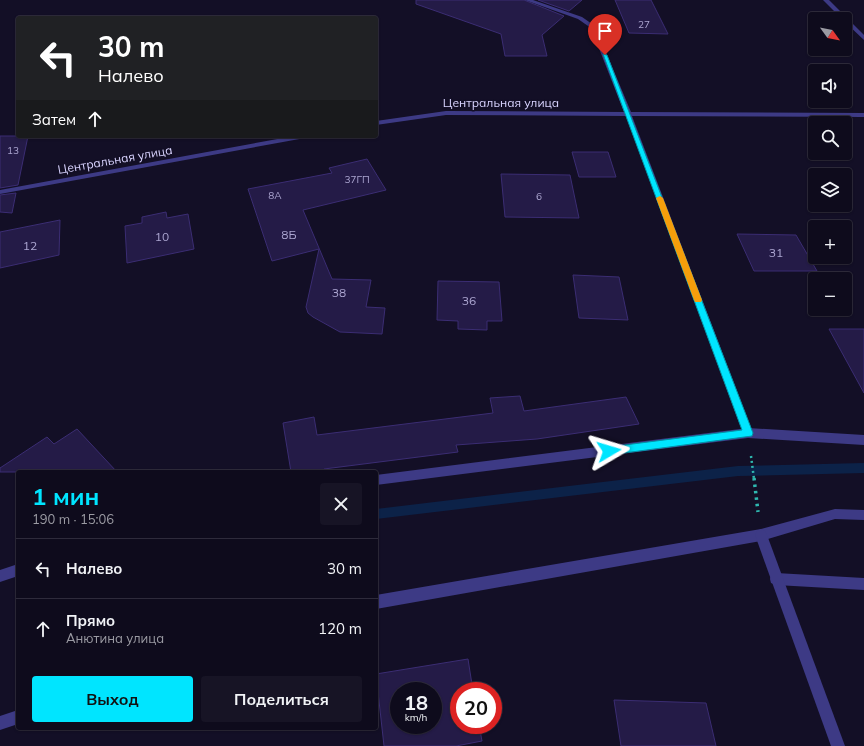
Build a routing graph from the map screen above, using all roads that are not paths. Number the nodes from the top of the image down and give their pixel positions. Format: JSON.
{"nodes":[{"id":1,"x":528,"y":0,"type":"edge"},
{"id":2,"x":826,"y":0,"type":"edge"},
{"id":3,"x":864,"y":38,"type":"edge"},
{"id":4,"x":628,"y":113,"type":"junction"},
{"id":5,"x":864,"y":115,"type":"edge"},
{"id":6,"x":378,"y":123,"type":"edge"},
{"id":7,"x":294,"y":138,"type":"edge"},
{"id":8,"x":0,"y":192,"type":"edge"},
{"id":9,"x":748,"y":433,"type":"junction"},
{"id":10,"x":864,"y":440,"type":"edge"},
{"id":11,"x":378,"y":480,"type":"edge"},
{"id":12,"x":864,"y":515,"type":"edge"},
{"id":13,"x":761,"y":535,"type":"junction"},
{"id":14,"x":16,"y":571,"type":"edge"},
{"id":15,"x":0,"y":576,"type":"edge"},
{"id":16,"x":776,"y":579,"type":"junction"},
{"id":17,"x":864,"y":584,"type":"edge"},
{"id":18,"x":378,"y":602,"type":"edge"},
{"id":19,"x":16,"y":718,"type":"edge"},
{"id":20,"x":0,"y":723,"type":"edge"},
{"id":21,"x":838,"y":746,"type":"edge"}],
"edges":[{"from":1,"to":4,"type":"street"},
{"from":2,"to":3,"type":"street"},
{"from":4,"to":5,"type":"street","name":"Центральная улица"},
{"from":4,"to":6,"type":"street","name":"Центральная улица"},
{"from":4,"to":9,"type":"street"},
{"from":7,"to":8,"type":"street","name":"Центральная улица"},
{"from":9,"to":10,"type":"street"},
{"from":9,"to":11,"type":"street"},
{"from":12,"to":13,"type":"street"},
{"from":13,"to":16,"type":"street"},
{"from":13,"to":18,"type":"street"},
{"from":14,"to":15,"type":"street"},
{"from":16,"to":17,"type":"street"},
{"from":16,"to":21,"type":"street"},
{"from":19,"to":20,"type":"street"}]}
